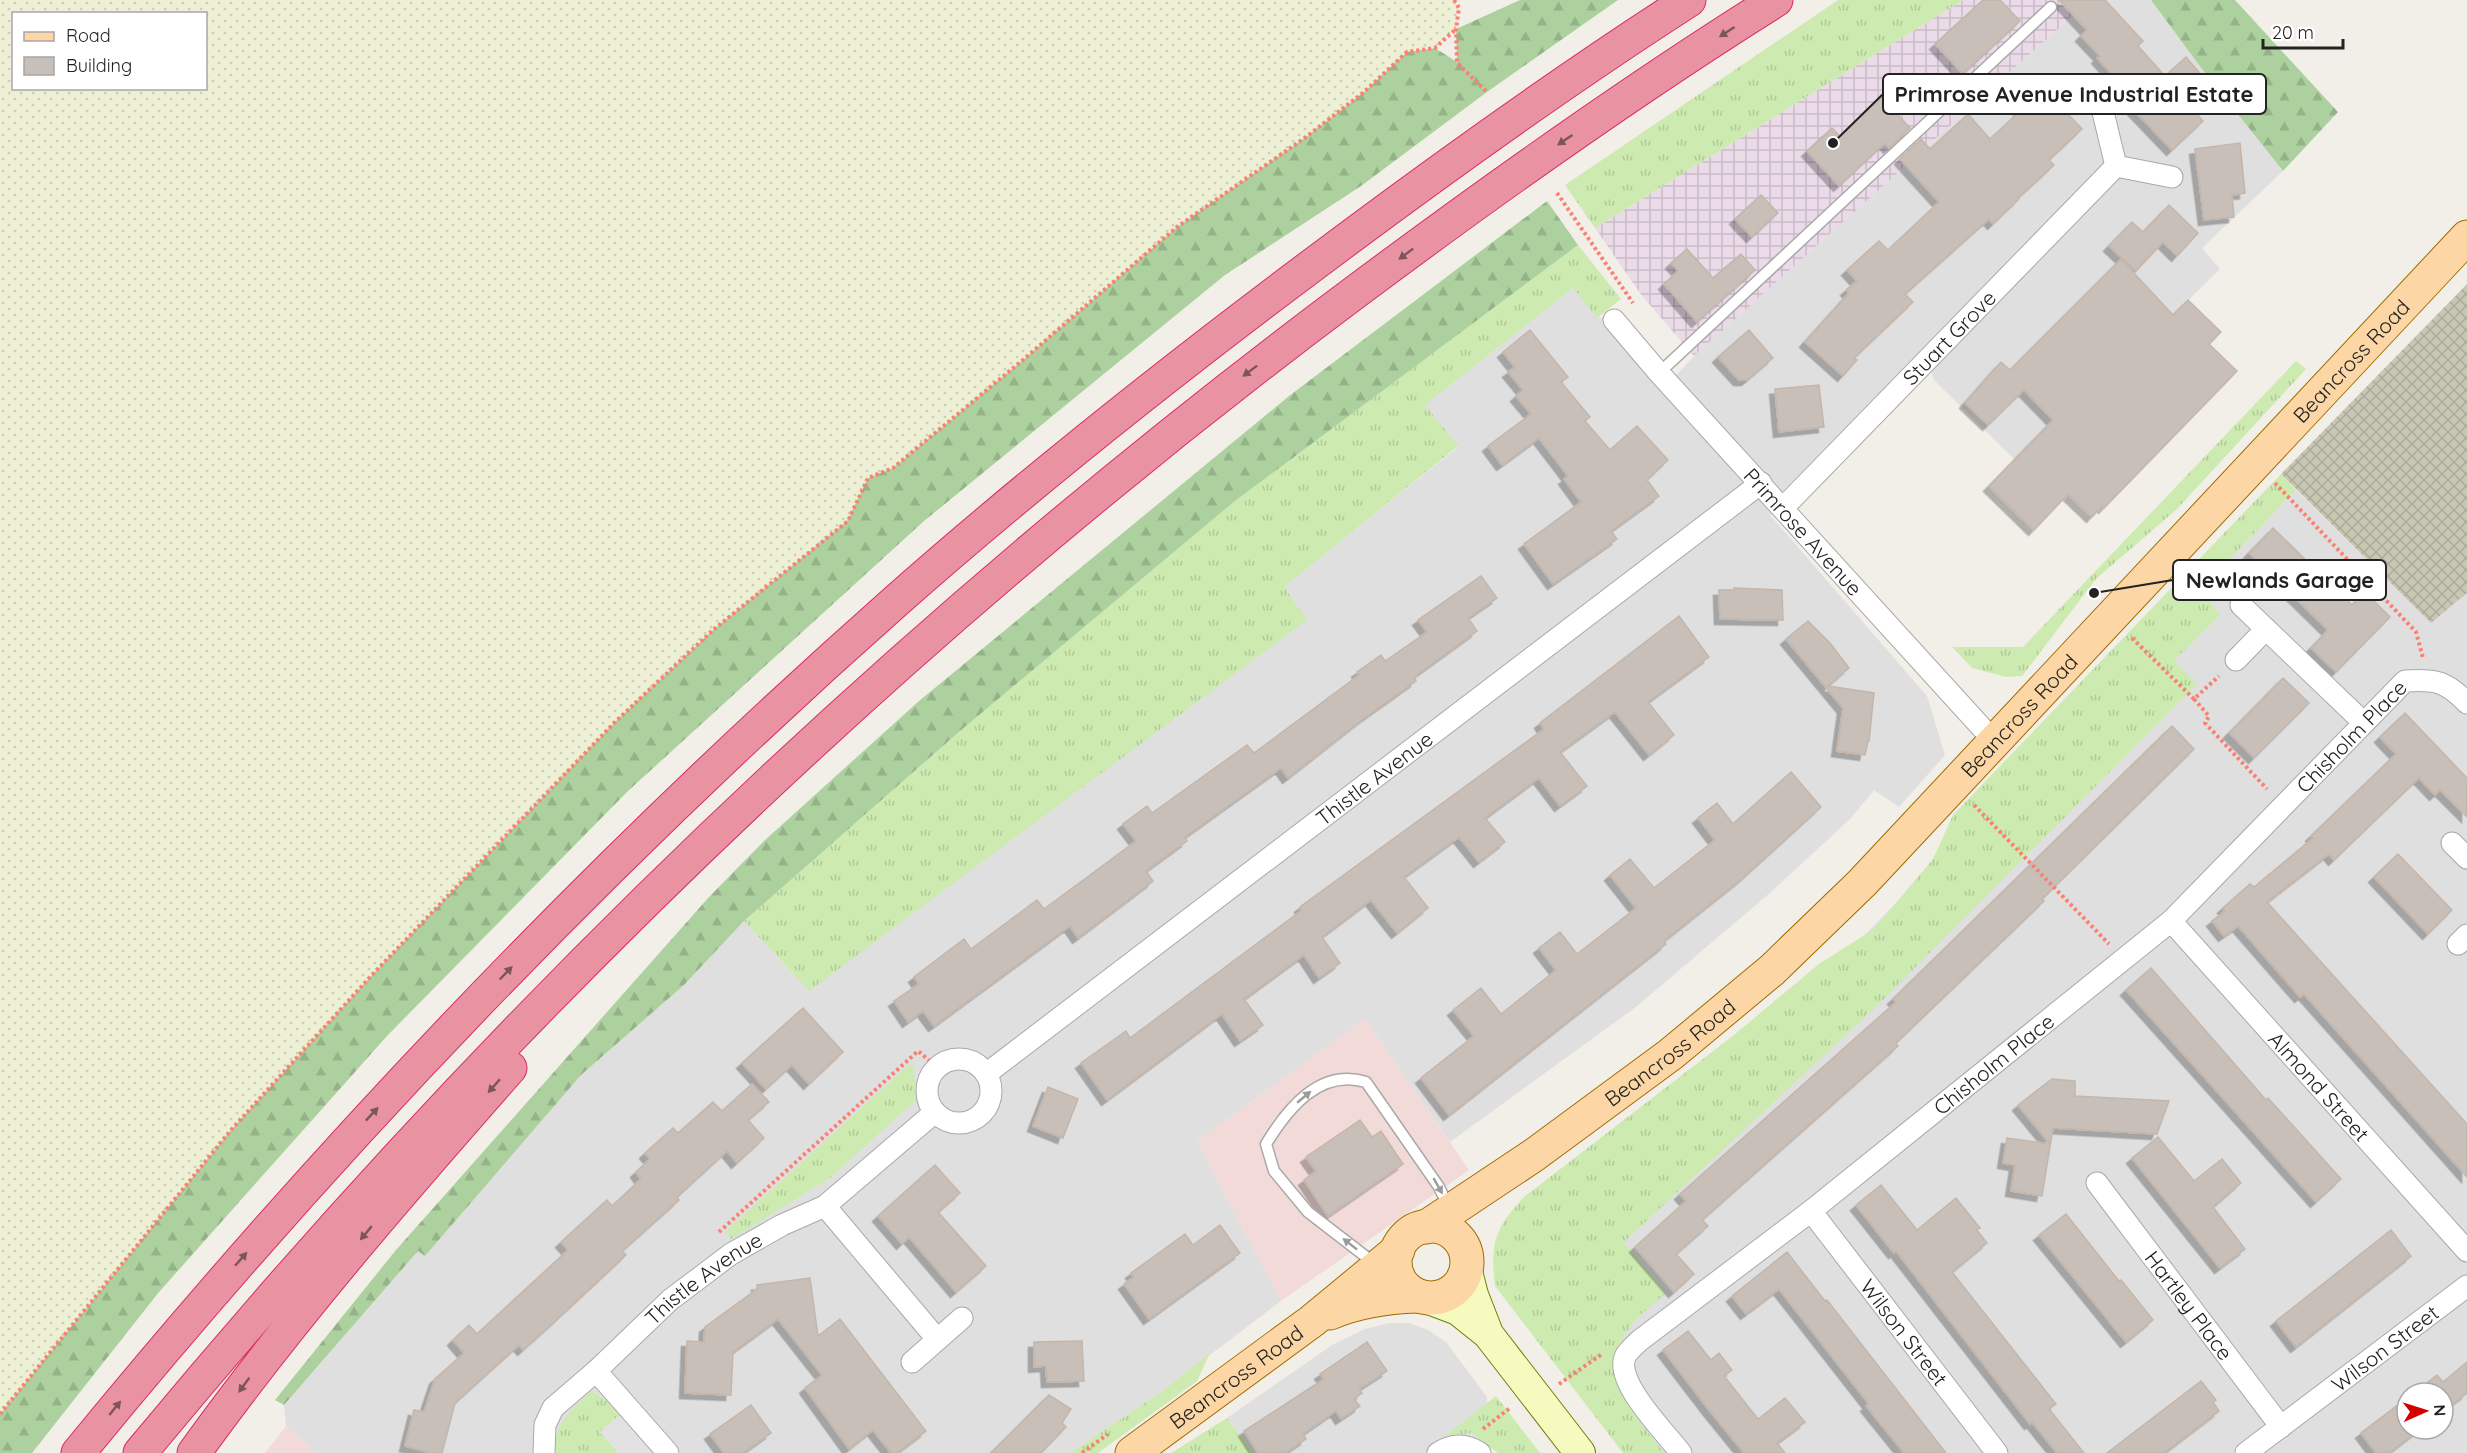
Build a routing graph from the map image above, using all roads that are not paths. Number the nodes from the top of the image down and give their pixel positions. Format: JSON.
{"nodes":[{"id":1,"x":1689,"y":0,"type":"edge"},
{"id":2,"x":1776,"y":0,"type":"edge"},
{"id":3,"x":2051,"y":7,"type":"dead end"},
{"id":4,"x":2102,"y":108,"type":"dead end"},
{"id":5,"x":2116,"y":166,"type":"junction"},
{"id":6,"x":2172,"y":177,"type":"dead end"},
{"id":7,"x":2467,"y":237,"type":"edge"},
{"id":8,"x":1614,"y":320,"type":"road end"},
{"id":9,"x":1659,"y":373,"type":"junction"},
{"id":10,"x":1761,"y":483,"type":"junction"},
{"id":11,"x":1783,"y":508,"type":"junction"},
{"id":12,"x":2241,"y":605,"type":"dead end"},
{"id":13,"x":2266,"y":629,"type":"junction"},
{"id":14,"x":2236,"y":660,"type":"road end"},
{"id":15,"x":2467,"y":703,"type":"edge"},
{"id":16,"x":2364,"y":723,"type":"junction"},
{"id":17,"x":1993,"y":741,"type":"junction"},
{"id":18,"x":712,"y":836,"type":"junction"},
{"id":19,"x":2171,"y":921,"type":"junction"},
{"id":20,"x":986,"y":1074,"type":"junction"},
{"id":21,"x":935,"y":1112,"type":"junction"},
{"id":22,"x":1534,"y":1155,"type":"junction"},
{"id":23,"x":2097,"y":1183,"type":"dead end"},
{"id":24,"x":825,"y":1206,"type":"junction"},
{"id":25,"x":1811,"y":1211,"type":"junction"},
{"id":26,"x":1438,"y":1218,"type":"junction"},
{"id":27,"x":2467,"y":1251,"type":"edge"},
{"id":28,"x":1464,"y":1256,"type":"junction"},
{"id":29,"x":1403,"y":1277,"type":"junction"},
{"id":30,"x":2467,"y":1286,"type":"edge"},
{"id":31,"x":962,"y":1318,"type":"dead end"},
{"id":32,"x":1311,"y":1320,"type":"junction"},
{"id":33,"x":1488,"y":1334,"type":"junction"},
{"id":34,"x":937,"y":1339,"type":"junction"},
{"id":35,"x":912,"y":1362,"type":"dead end"},
{"id":36,"x":596,"y":1371,"type":"junction"},
{"id":37,"x":2281,"y":1427,"type":"junction"},
{"id":38,"x":1476,"y":1450,"type":"edge"},
{"id":39,"x":78,"y":1453,"type":"edge"},
{"id":40,"x":140,"y":1453,"type":"edge"},
{"id":41,"x":194,"y":1453,"type":"edge"},
{"id":42,"x":544,"y":1453,"type":"edge"},
{"id":43,"x":668,"y":1453,"type":"edge"},
{"id":44,"x":1131,"y":1453,"type":"edge"},
{"id":45,"x":1438,"y":1453,"type":"edge"},
{"id":46,"x":1580,"y":1453,"type":"edge"},
{"id":47,"x":1681,"y":1453,"type":"edge"},
{"id":48,"x":1997,"y":1453,"type":"edge"},
{"id":49,"x":2246,"y":1453,"type":"edge"}],
"edges":[{"from":39,"to":1,"type":"highway","one_way":true},
{"from":2,"to":18,"type":"highway","one_way":true},
{"from":3,"to":9,"type":"lane"},
{"from":4,"to":5,"type":"street"},
{"from":5,"to":6,"type":"street"},
{"from":5,"to":11,"type":"street","name":"Stuart Grove"},
{"from":7,"to":17,"type":"main road","name":"Beancross Road"},
{"from":8,"to":9,"type":"street","name":"Primrose Avenue"},
{"from":9,"to":10,"type":"street","name":"Primrose Avenue"},
{"from":10,"to":11,"type":"street","name":"Primrose Avenue"},
{"from":10,"to":20,"type":"street","name":"Thistle Avenue"},
{"from":11,"to":17,"type":"street","name":"Primrose Avenue"},
{"from":12,"to":13,"type":"street"},
{"from":13,"to":14,"type":"street"},
{"from":13,"to":16,"type":"street"},
{"from":15,"to":16,"type":"street","name":"Chisholm Place"},
{"from":16,"to":19,"type":"street","name":"Chisholm Place"},
{"from":17,"to":22,"type":"main road","name":"Beancross Road"},
{"from":18,"to":40,"type":"highway"},
{"from":18,"to":41,"type":"highway","one_way":true},
{"from":19,"to":25,"type":"street","name":"Chisholm Place"},
{"from":19,"to":27,"type":"street","name":"Almond Street"},
{"from":20,"to":21,"type":"street"},
{"from":20,"to":21,"type":"street"},
{"from":21,"to":24,"type":"street","name":"Thistle Avenue"},
{"from":22,"to":26,"type":"main road","name":"Beancross Road"},
{"from":22,"to":28,"type":"main road","name":"Beancross Road"},
{"from":23,"to":37,"type":"street","name":"Hartley Place"},
{"from":24,"to":34,"type":"street"},
{"from":24,"to":36,"type":"street","name":"Thistle Avenue"},
{"from":25,"to":47,"type":"street","name":"Chisholm Place"},
{"from":25,"to":48,"type":"street","name":"Wilson Street"},
{"from":26,"to":28,"type":"main road"},
{"from":26,"to":29,"type":"main road","name":"Beancross Road"},
{"from":29,"to":26,"type":"lane","one_way":true},
{"from":28,"to":29,"type":"main road"},
{"from":28,"to":33,"type":"main road"},
{"from":29,"to":32,"type":"main road","name":"Beancross Road"},
{"from":29,"to":32,"type":"main road","name":"Beancross Road"},
{"from":29,"to":33,"type":"main road"},
{"from":30,"to":37,"type":"street","name":"Wilson Street"},
{"from":31,"to":34,"type":"street"},
{"from":32,"to":44,"type":"main road","name":"Beancross Road"},
{"from":33,"to":46,"type":"main road"},
{"from":34,"to":35,"type":"street"},
{"from":36,"to":42,"type":"street","name":"Thistle Avenue"},
{"from":36,"to":43,"type":"street"},
{"from":37,"to":49,"type":"street","name":"Wilson Street"},
{"from":38,"to":45,"type":"street"}]}
